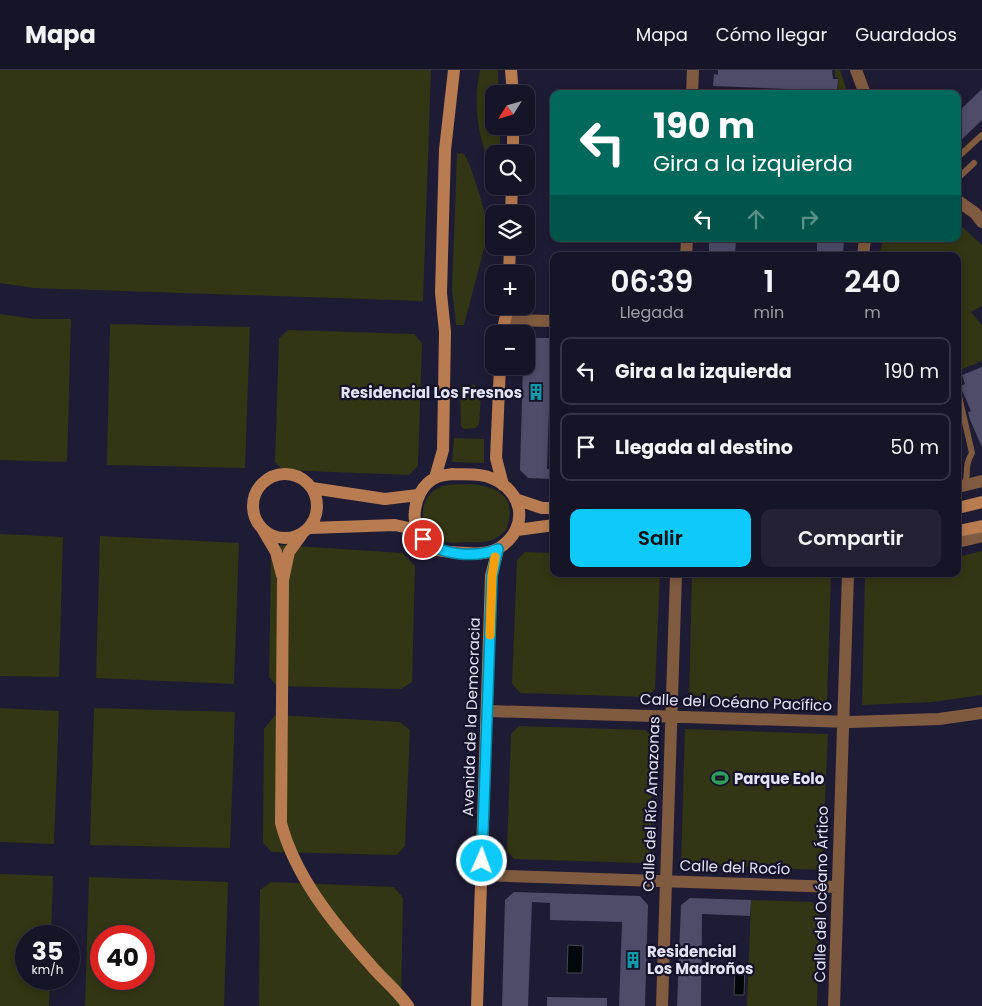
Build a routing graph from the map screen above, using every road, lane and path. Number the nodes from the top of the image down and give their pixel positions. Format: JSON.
{"nodes":[{"id":1,"x":454,"y":70,"type":"edge"},
{"id":2,"x":511,"y":70,"type":"edge"},
{"id":3,"x":693,"y":70,"type":"edge"},
{"id":4,"x":856,"y":70,"type":"edge"},
{"id":5,"x":512,"y":85,"type":"edge"},
{"id":6,"x":692,"y":90,"type":"edge"},
{"id":7,"x":864,"y":90,"type":"edge"},
{"id":8,"x":982,"y":135,"type":"edge"},
{"id":9,"x":961,"y":154,"type":"edge"},
{"id":10,"x":974,"y":163,"type":"dead end"},
{"id":11,"x":961,"y":175,"type":"edge"},
{"id":12,"x":961,"y":203,"type":"edge"},
{"id":13,"x":961,"y":212,"type":"edge"},
{"id":14,"x":982,"y":222,"type":"edge"},
{"id":15,"x":506,"y":315,"type":"edge"},
{"id":16,"x":505,"y":320,"type":"junction"},
{"id":17,"x":550,"y":321,"type":"edge"},
{"id":18,"x":504,"y":325,"type":"edge"},
{"id":19,"x":500,"y":375,"type":"edge"},
{"id":20,"x":961,"y":405,"type":"edge"},
{"id":21,"x":434,"y":478,"type":"junction"},
{"id":22,"x":982,"y":481,"type":"edge"},
{"id":23,"x":503,"y":485,"type":"junction"},
{"id":24,"x":961,"y":487,"type":"edge"},
{"id":25,"x":312,"y":488,"type":"junction"},
{"id":26,"x":418,"y":495,"type":"junction"},
{"id":27,"x":518,"y":500,"type":"junction"},
{"id":28,"x":982,"y":502,"type":"edge"},
{"id":29,"x":961,"y":507,"type":"edge"},
{"id":30,"x":550,"y":508,"type":"edge"},
{"id":31,"x":550,"y":526,"type":"edge"},
{"id":32,"x":982,"y":526,"type":"edge"},
{"id":33,"x":262,"y":529,"type":"junction"},
{"id":34,"x":418,"y":530,"type":"junction"},
{"id":35,"x":517,"y":530,"type":"junction"},
{"id":36,"x":306,"y":531,"type":"junction"},
{"id":37,"x":961,"y":531,"type":"edge"},
{"id":38,"x":982,"y":536,"type":"edge"},
{"id":39,"x":961,"y":541,"type":"edge"},
{"id":40,"x":498,"y":549,"type":"junction"},
{"id":41,"x":676,"y":577,"type":"edge"},
{"id":42,"x":848,"y":577,"type":"edge"},
{"id":43,"x":283,"y":580,"type":"junction"},
{"id":44,"x":488,"y":711,"type":"junction"},
{"id":45,"x":982,"y":713,"type":"edge"},
{"id":46,"x":671,"y":716,"type":"junction"},
{"id":47,"x":844,"y":721,"type":"junction"},
{"id":48,"x":482,"y":875,"type":"junction"},
{"id":49,"x":666,"y":880,"type":"junction"},
{"id":50,"x":837,"y":887,"type":"junction"},
{"id":51,"x":408,"y":1006,"type":"edge"},
{"id":52,"x":477,"y":1006,"type":"edge"},
{"id":53,"x":662,"y":1006,"type":"edge"},
{"id":54,"x":834,"y":1006,"type":"edge"}],
"edges":[{"from":1,"to":21,"type":"street"},
{"from":2,"to":5,"type":"street"},
{"from":3,"to":6,"type":"street"},
{"from":4,"to":7,"type":"street"},
{"from":8,"to":9,"type":"lane"},
{"from":10,"to":11,"type":"lane"},
{"from":12,"to":14,"type":"street"},
{"from":13,"to":14,"type":"street"},
{"from":15,"to":16,"type":"street"},
{"from":16,"to":17,"type":"street"},
{"from":16,"to":18,"type":"street"},
{"from":19,"to":23,"type":"street"},
{"from":20,"to":24,"type":"lane"},
{"from":21,"to":23,"type":"street"},
{"from":21,"to":26,"type":"street"},
{"from":22,"to":24,"type":"street"},
{"from":23,"to":27,"type":"street"},
{"from":25,"to":26,"type":"street"},
{"from":25,"to":33,"type":"street"},
{"from":25,"to":36,"type":"street"},
{"from":26,"to":34,"type":"street"},
{"from":27,"to":30,"type":"street"},
{"from":27,"to":35,"type":"street"},
{"from":28,"to":29,"type":"street"},
{"from":31,"to":35,"type":"street"},
{"from":32,"to":37,"type":"street"},
{"from":33,"to":36,"type":"street"},
{"from":33,"to":43,"type":"street"},
{"from":34,"to":36,"type":"street"},
{"from":34,"to":40,"type":"street"},
{"from":35,"to":40,"type":"street"},
{"from":36,"to":43,"type":"street"},
{"from":37,"to":38,"type":"street"},
{"from":38,"to":39,"type":"street"},
{"from":40,"to":44,"type":"street","name":"Avenida de la Democracia"},
{"from":41,"to":46,"type":"street","name":"Calle del Río Amazonas"},
{"from":42,"to":47,"type":"street","name":"Calle del Océano Ártico"},
{"from":43,"to":51,"type":"street"},
{"from":44,"to":46,"type":"street","name":"Calle del Océano Pacífico"},
{"from":44,"to":48,"type":"street","name":"Avenida de la Democracia"},
{"from":45,"to":47,"type":"street","name":"Calle del Océano Pacífico"},
{"from":46,"to":47,"type":"street","name":"Calle del Océano Pacífico"},
{"from":46,"to":49,"type":"street","name":"Calle del Río Amazonas"},
{"from":47,"to":50,"type":"street","name":"Calle del Océano Ártico"},
{"from":48,"to":49,"type":"street","name":"Calle del Rocío"},
{"from":48,"to":52,"type":"street","name":"Avenida de la Democracia"},
{"from":49,"to":50,"type":"street","name":"Calle del Rocío"},
{"from":49,"to":53,"type":"street","name":"Calle del Río Amazonas"},
{"from":50,"to":54,"type":"street","name":"Calle del Océano Ártico"}]}
